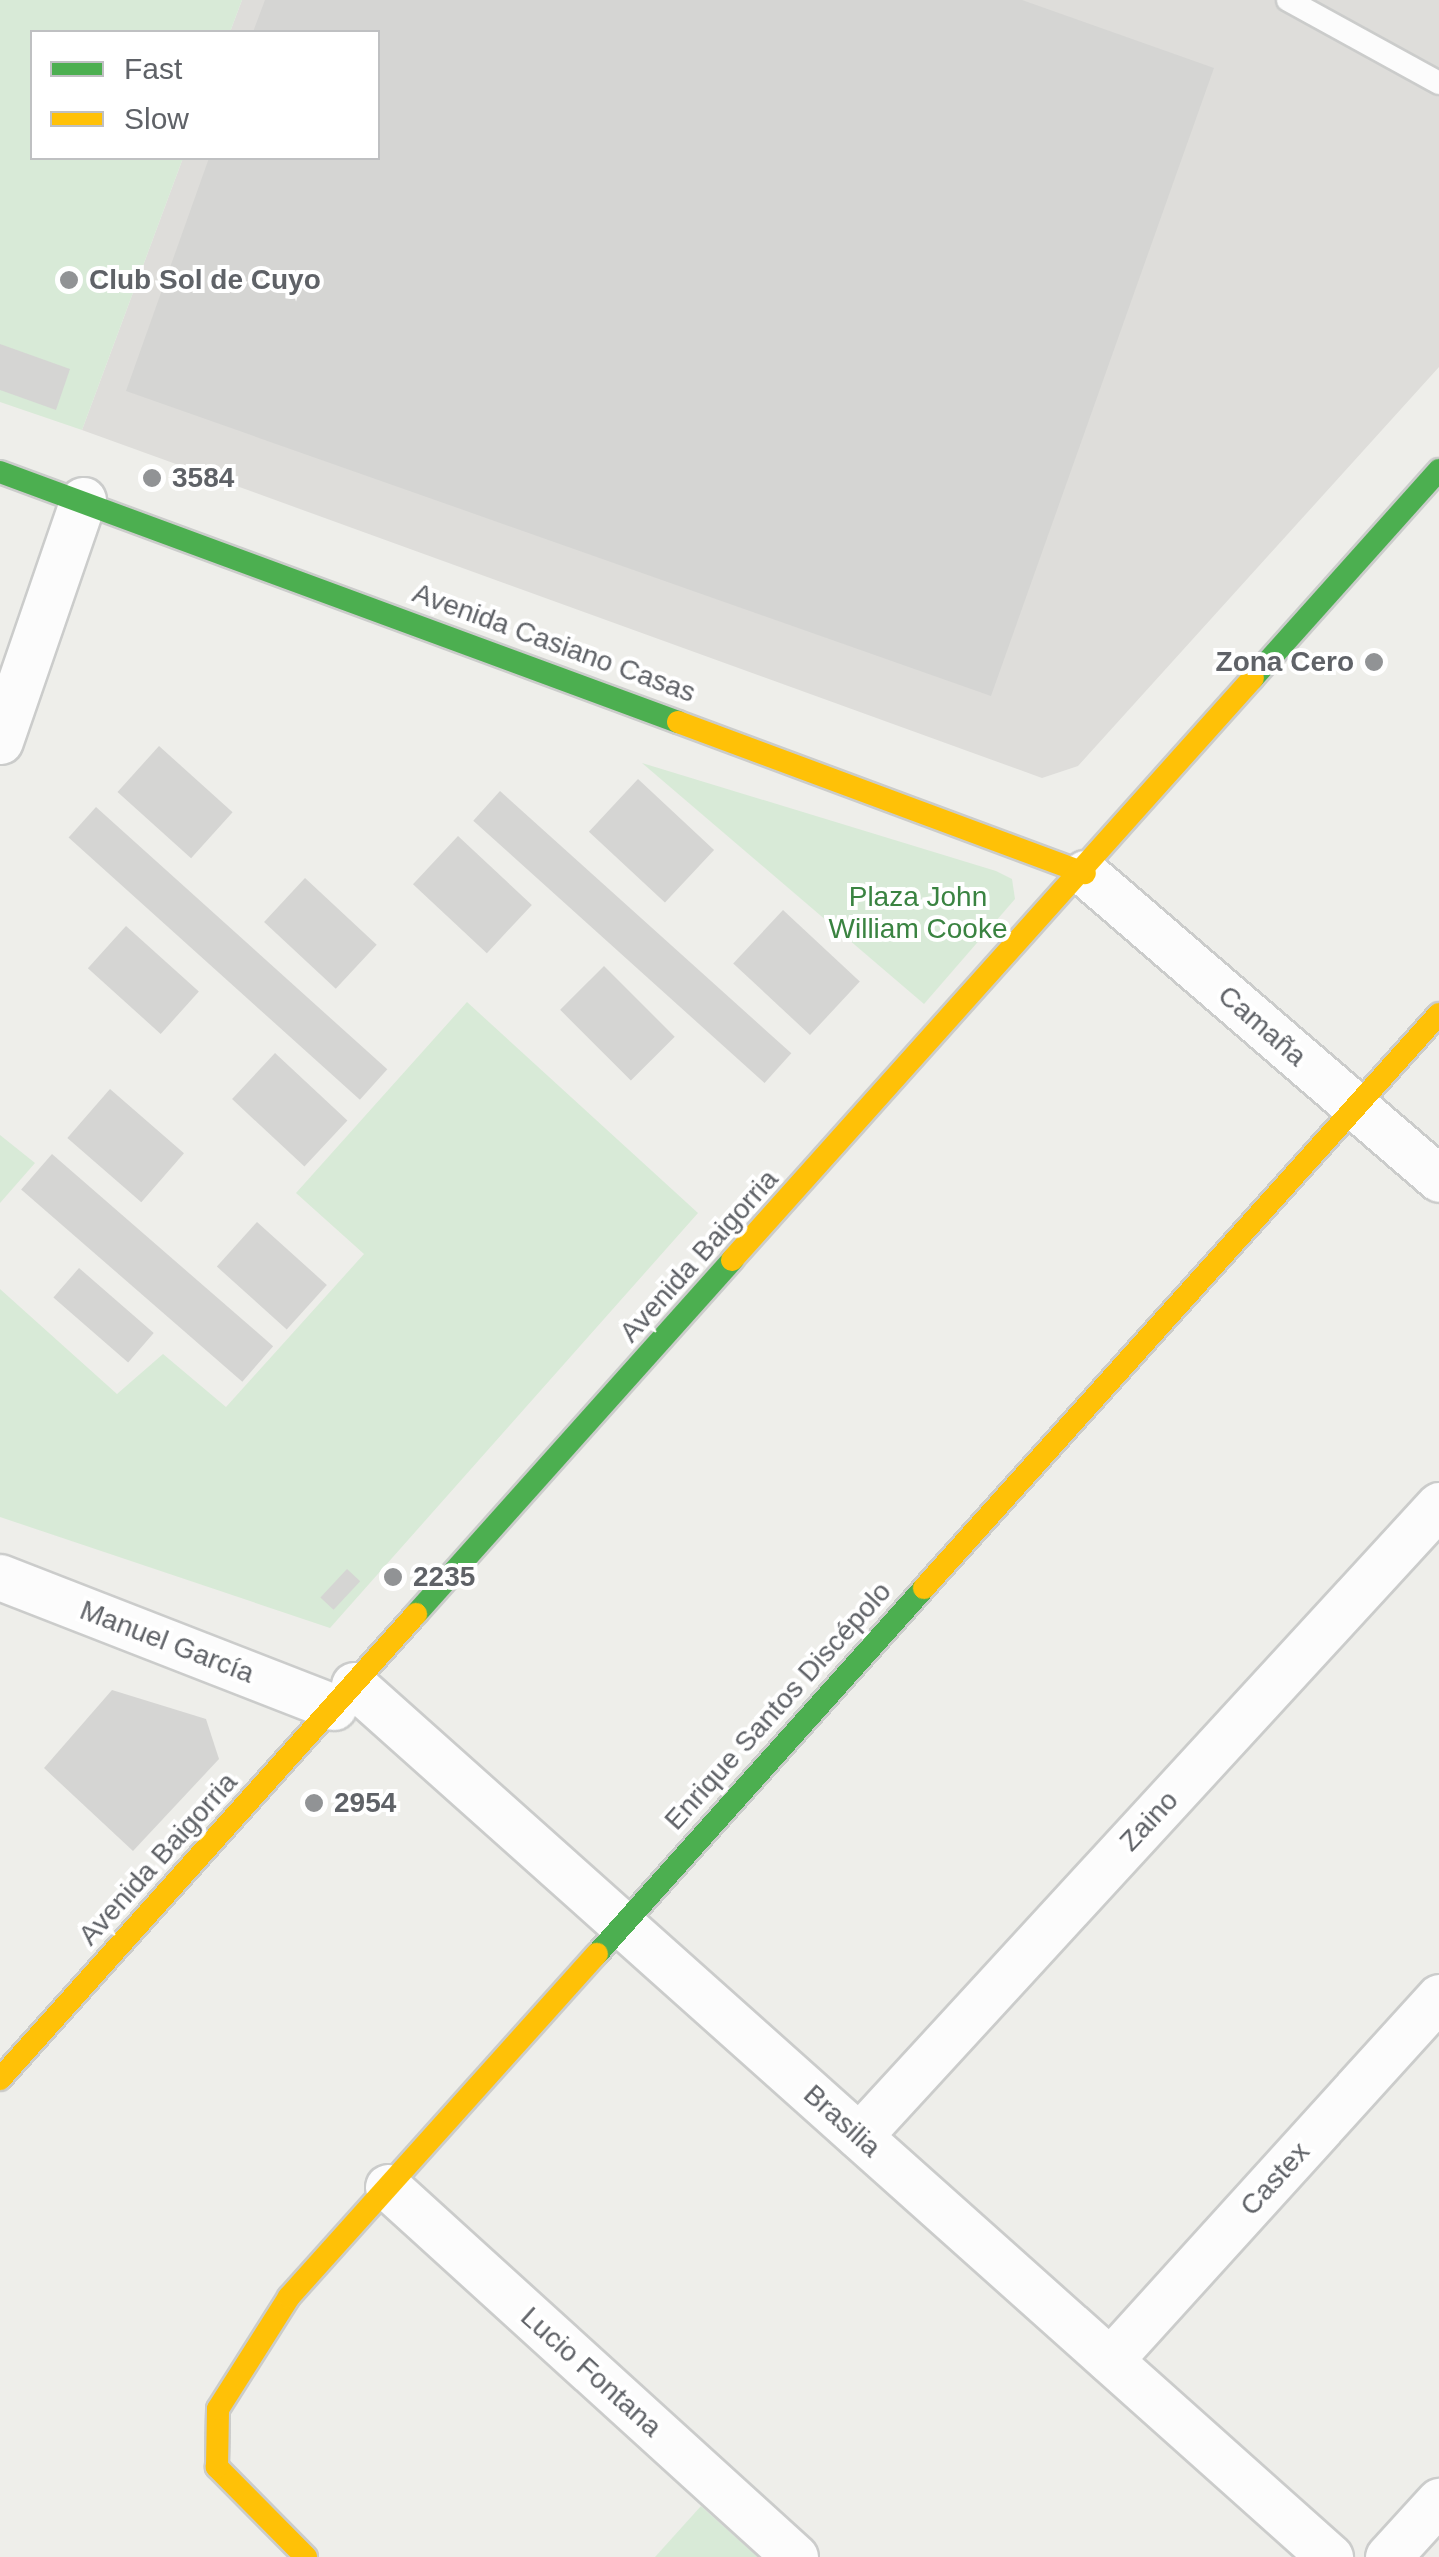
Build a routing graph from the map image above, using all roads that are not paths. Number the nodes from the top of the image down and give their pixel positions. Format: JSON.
{"nodes":[{"id":1,"x":1288,"y":0,"type":"edge"},
{"id":2,"x":1439,"y":83,"type":"edge"},
{"id":3,"x":1439,"y":470,"type":"edge"},
{"id":4,"x":0,"y":472,"type":"edge"},
{"id":5,"x":82,"y":500,"type":"junction"},
{"id":6,"x":0,"y":741,"type":"edge"},
{"id":7,"x":1085,"y":873,"type":"junction"},
{"id":8,"x":1439,"y":1014,"type":"edge"},
{"id":9,"x":1355,"y":1107,"type":"junction"},
{"id":10,"x":1439,"y":1180,"type":"edge"},
{"id":11,"x":1439,"y":1506,"type":"edge"},
{"id":12,"x":0,"y":1577,"type":"edge"},
{"id":13,"x":344,"y":1696,"type":"junction"},
{"id":14,"x":622,"y":1925,"type":"junction"},
{"id":15,"x":1439,"y":1997,"type":"edge"},
{"id":16,"x":0,"y":2079,"type":"edge"},
{"id":17,"x":859,"y":2136,"type":"junction"},
{"id":18,"x":388,"y":2187,"type":"junction"},
{"id":19,"x":1110,"y":2360,"type":"junction"},
{"id":20,"x":1439,"y":2501,"type":"edge"},
{"id":21,"x":306,"y":2557,"type":"edge"},
{"id":22,"x":795,"y":2557,"type":"edge"},
{"id":23,"x":1330,"y":2557,"type":"edge"},
{"id":24,"x":1388,"y":2557,"type":"edge"}],
"edges":[{"from":1,"to":2,"type":"lane"},
{"from":3,"to":7,"type":"main road","name":"Avenida Baigorria"},
{"from":4,"to":5,"type":"main road","name":"Avenida Casiano Casas"},
{"from":5,"to":6,"type":"street"},
{"from":5,"to":7,"type":"main road","name":"Avenida Casiano Casas"},
{"from":7,"to":9,"type":"street","name":"Camaña"},
{"from":7,"to":13,"type":"main road","name":"Avenida Baigorria"},
{"from":8,"to":9,"type":"main road","name":"Enrique Santos Discépolo"},
{"from":9,"to":10,"type":"street","name":"Camaña"},
{"from":9,"to":14,"type":"main road","name":"Enrique Santos Discépolo"},
{"from":11,"to":17,"type":"street","name":"Zaino"},
{"from":12,"to":13,"type":"street","name":"Manuel García"},
{"from":13,"to":14,"type":"street","name":"Brasilia"},
{"from":13,"to":16,"type":"main road","name":"Avenida Baigorria"},
{"from":14,"to":17,"type":"street","name":"Brasilia"},
{"from":14,"to":18,"type":"main road","name":"Enrique Santos Discépolo"},
{"from":15,"to":19,"type":"street","name":"Castex"},
{"from":17,"to":19,"type":"street","name":"Brasilia"},
{"from":18,"to":21,"type":"main road","name":"Enrique Santos Discépolo"},
{"from":18,"to":22,"type":"street","name":"Lucio Fontana"},
{"from":19,"to":23,"type":"street","name":"Brasilia"},
{"from":20,"to":24,"type":"street"}]}
